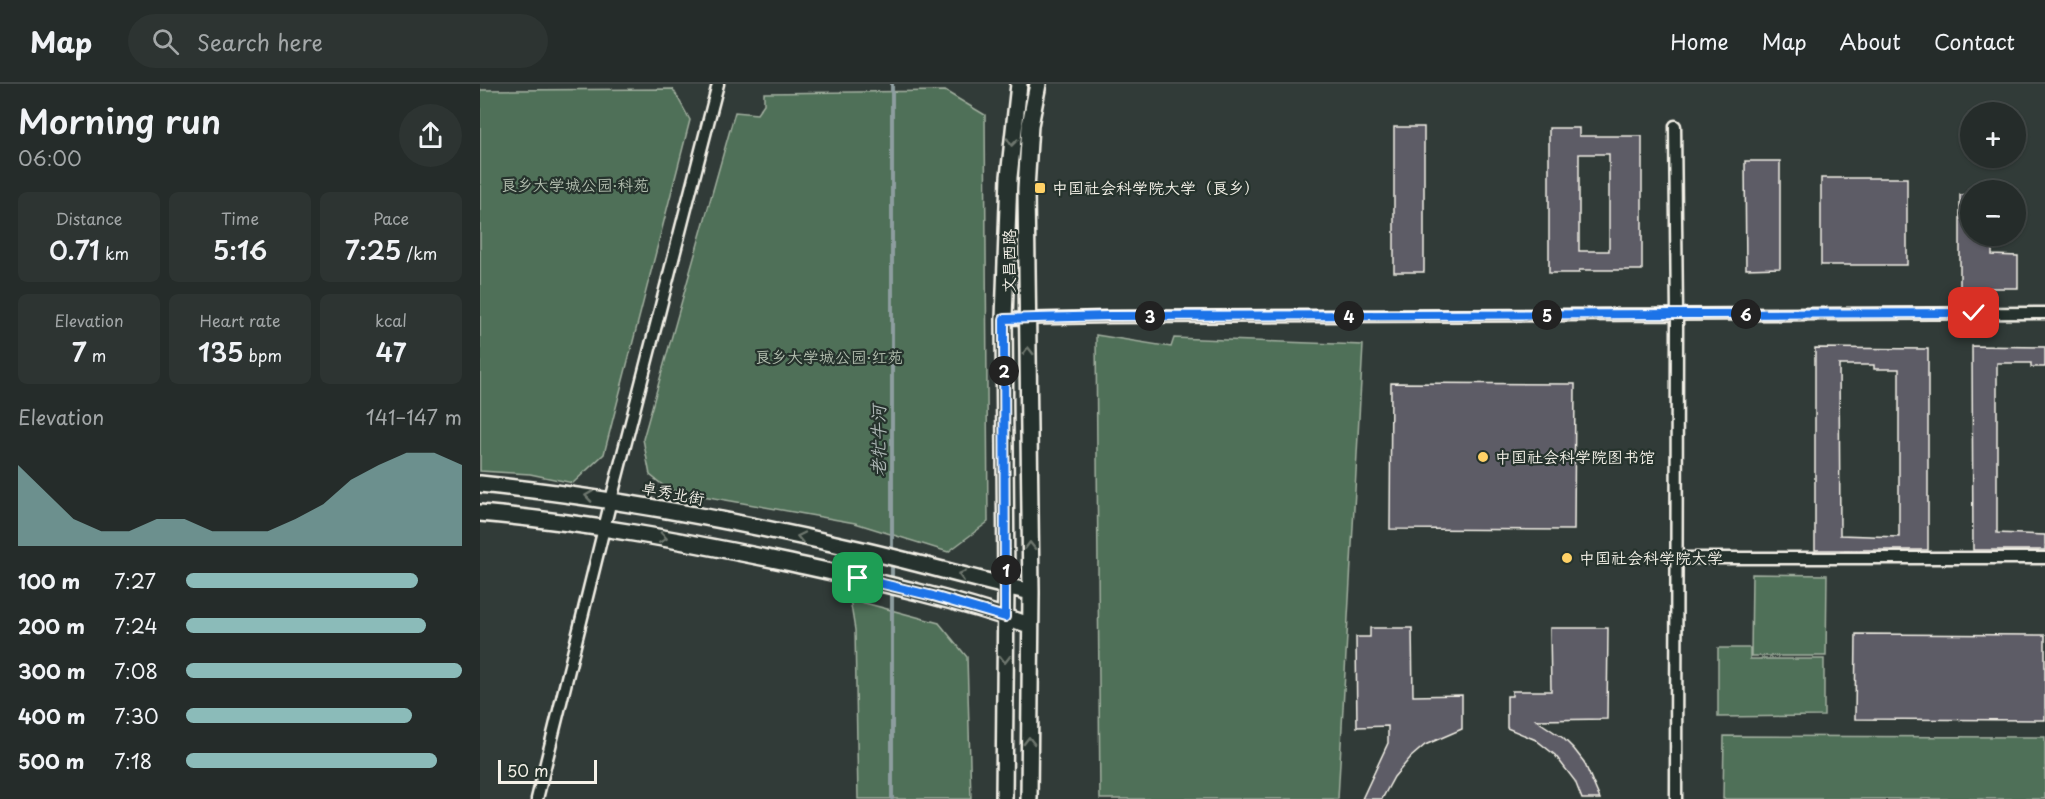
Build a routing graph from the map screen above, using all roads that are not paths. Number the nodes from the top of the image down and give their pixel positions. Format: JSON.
{"nodes":[{"id":1,"x":718,"y":84,"type":"edge"},
{"id":2,"x":1019,"y":84,"type":"edge"},
{"id":3,"x":1038,"y":84,"type":"edge"},
{"id":4,"x":1675,"y":126,"type":"dead end"},
{"id":5,"x":2045,"y":312,"type":"edge"},
{"id":6,"x":1677,"y":315,"type":"junction"},
{"id":7,"x":1027,"y":318,"type":"junction"},
{"id":8,"x":1004,"y":319,"type":"junction"},
{"id":9,"x":480,"y":484,"type":"edge"},
{"id":10,"x":611,"y":500,"type":"junction"},
{"id":11,"x":480,"y":513,"type":"edge"},
{"id":12,"x":604,"y":529,"type":"junction"},
{"id":13,"x":1676,"y":558,"type":"junction"},
{"id":14,"x":2045,"y":558,"type":"edge"},
{"id":15,"x":1006,"y":586,"type":"junction"},
{"id":16,"x":1031,"y":592,"type":"junction"},
{"id":17,"x":1005,"y":617,"type":"junction"},
{"id":18,"x":1029,"y":625,"type":"junction"},
{"id":19,"x":537,"y":799,"type":"edge"},
{"id":20,"x":1004,"y":799,"type":"edge"},
{"id":21,"x":1029,"y":799,"type":"edge"},
{"id":22,"x":1676,"y":799,"type":"edge"}],
"edges":[{"from":1,"to":10,"type":"street"},
{"from":2,"to":8,"type":"main road","name":"文昌西路","one_way":true},
{"from":3,"to":7,"type":"main road","name":"文昌西路"},
{"from":4,"to":6,"type":"street"},
{"from":5,"to":6,"type":"street"},
{"from":6,"to":7,"type":"street"},
{"from":6,"to":13,"type":"street"},
{"from":7,"to":8,"type":"street"},
{"from":16,"to":7,"type":"main road","name":"文昌西路","one_way":true},
{"from":8,"to":15,"type":"main road","name":"文昌西路"},
{"from":10,"to":9,"type":"main road","name":"卓秀北街","one_way":true},
{"from":10,"to":12,"type":"street"},
{"from":15,"to":10,"type":"main road","name":"卓秀北街","one_way":true},
{"from":11,"to":12,"type":"main road"},
{"from":12,"to":17,"type":"main road","one_way":true},
{"from":12,"to":19,"type":"street"},
{"from":13,"to":14,"type":"street"},
{"from":13,"to":22,"type":"street"},
{"from":15,"to":16,"type":"main road","name":"卓秀北街"},
{"from":15,"to":17,"type":"main road","name":"文昌西路"},
{"from":16,"to":18,"type":"main road","name":"文昌西路"},
{"from":17,"to":18,"type":"main road"},
{"from":17,"to":20,"type":"main road","name":"文昌西路","one_way":true},
{"from":21,"to":18,"type":"main road","name":"文昌西路","one_way":true}]}
